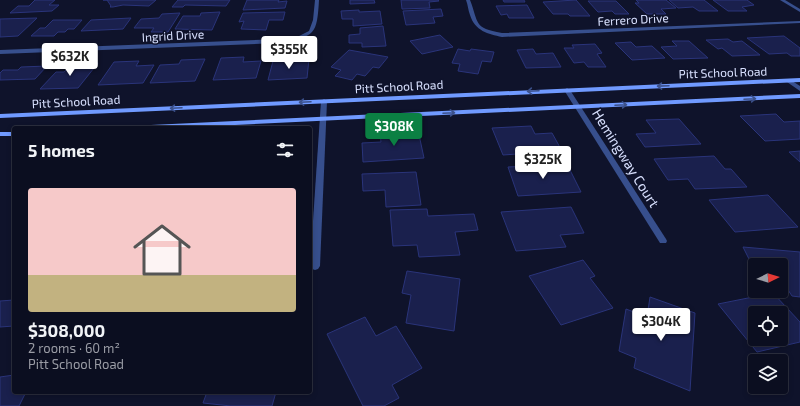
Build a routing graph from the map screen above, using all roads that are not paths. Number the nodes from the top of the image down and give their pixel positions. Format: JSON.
{"nodes":[{"id":1,"x":317,"y":0,"type":"edge"},
{"id":2,"x":468,"y":0,"type":"edge"},
{"id":3,"x":782,"y":0,"type":"edge"},
{"id":4,"x":800,"y":11,"type":"edge"},
{"id":5,"x":800,"y":22,"type":"edge"},
{"id":6,"x":0,"y":52,"type":"edge"},
{"id":7,"x":789,"y":80,"type":"junction"},
{"id":8,"x":800,"y":80,"type":"edge"},
{"id":9,"x":800,"y":89,"type":"edge"},
{"id":10,"x":568,"y":90,"type":"junction"},
{"id":11,"x":800,"y":96,"type":"edge"},
{"id":12,"x":324,"y":101,"type":"junction"},
{"id":13,"x":578,"y":107,"type":"junction"},
{"id":14,"x":0,"y":116,"type":"edge"},
{"id":15,"x":323,"y":119,"type":"junction"},
{"id":16,"x":173,"y":126,"type":"edge"},
{"id":17,"x":0,"y":134,"type":"edge"},
{"id":18,"x":12,"y":134,"type":"edge"},
{"id":19,"x":663,"y":241,"type":"dead end"},
{"id":20,"x":314,"y":266,"type":"dead end"}],
"edges":[{"from":1,"to":6,"type":"street","name":"Ingrid Drive"},
{"from":2,"to":5,"type":"street","name":"Ferrero Drive"},
{"from":3,"to":4,"type":"street"},
{"from":7,"to":8,"type":"main road","name":"Pitt School Road"},
{"from":7,"to":9,"type":"street"},
{"from":7,"to":10,"type":"main road","name":"Pitt School Road","one_way":true},
{"from":10,"to":12,"type":"main road","name":"Pitt School Road","one_way":true},
{"from":10,"to":13,"type":"street","name":"Hemingway Court"},
{"from":13,"to":11,"type":"main road","name":"Pitt School Road","one_way":true},
{"from":12,"to":14,"type":"main road","name":"Pitt School Road","one_way":true},
{"from":12,"to":15,"type":"street"},
{"from":15,"to":13,"type":"main road","name":"Pitt School Road","one_way":true},
{"from":13,"to":19,"type":"street","name":"Hemingway Court"},
{"from":15,"to":16,"type":"main road","name":"Pitt School Road"},
{"from":15,"to":20,"type":"street"},
{"from":17,"to":18,"type":"main road"}]}
